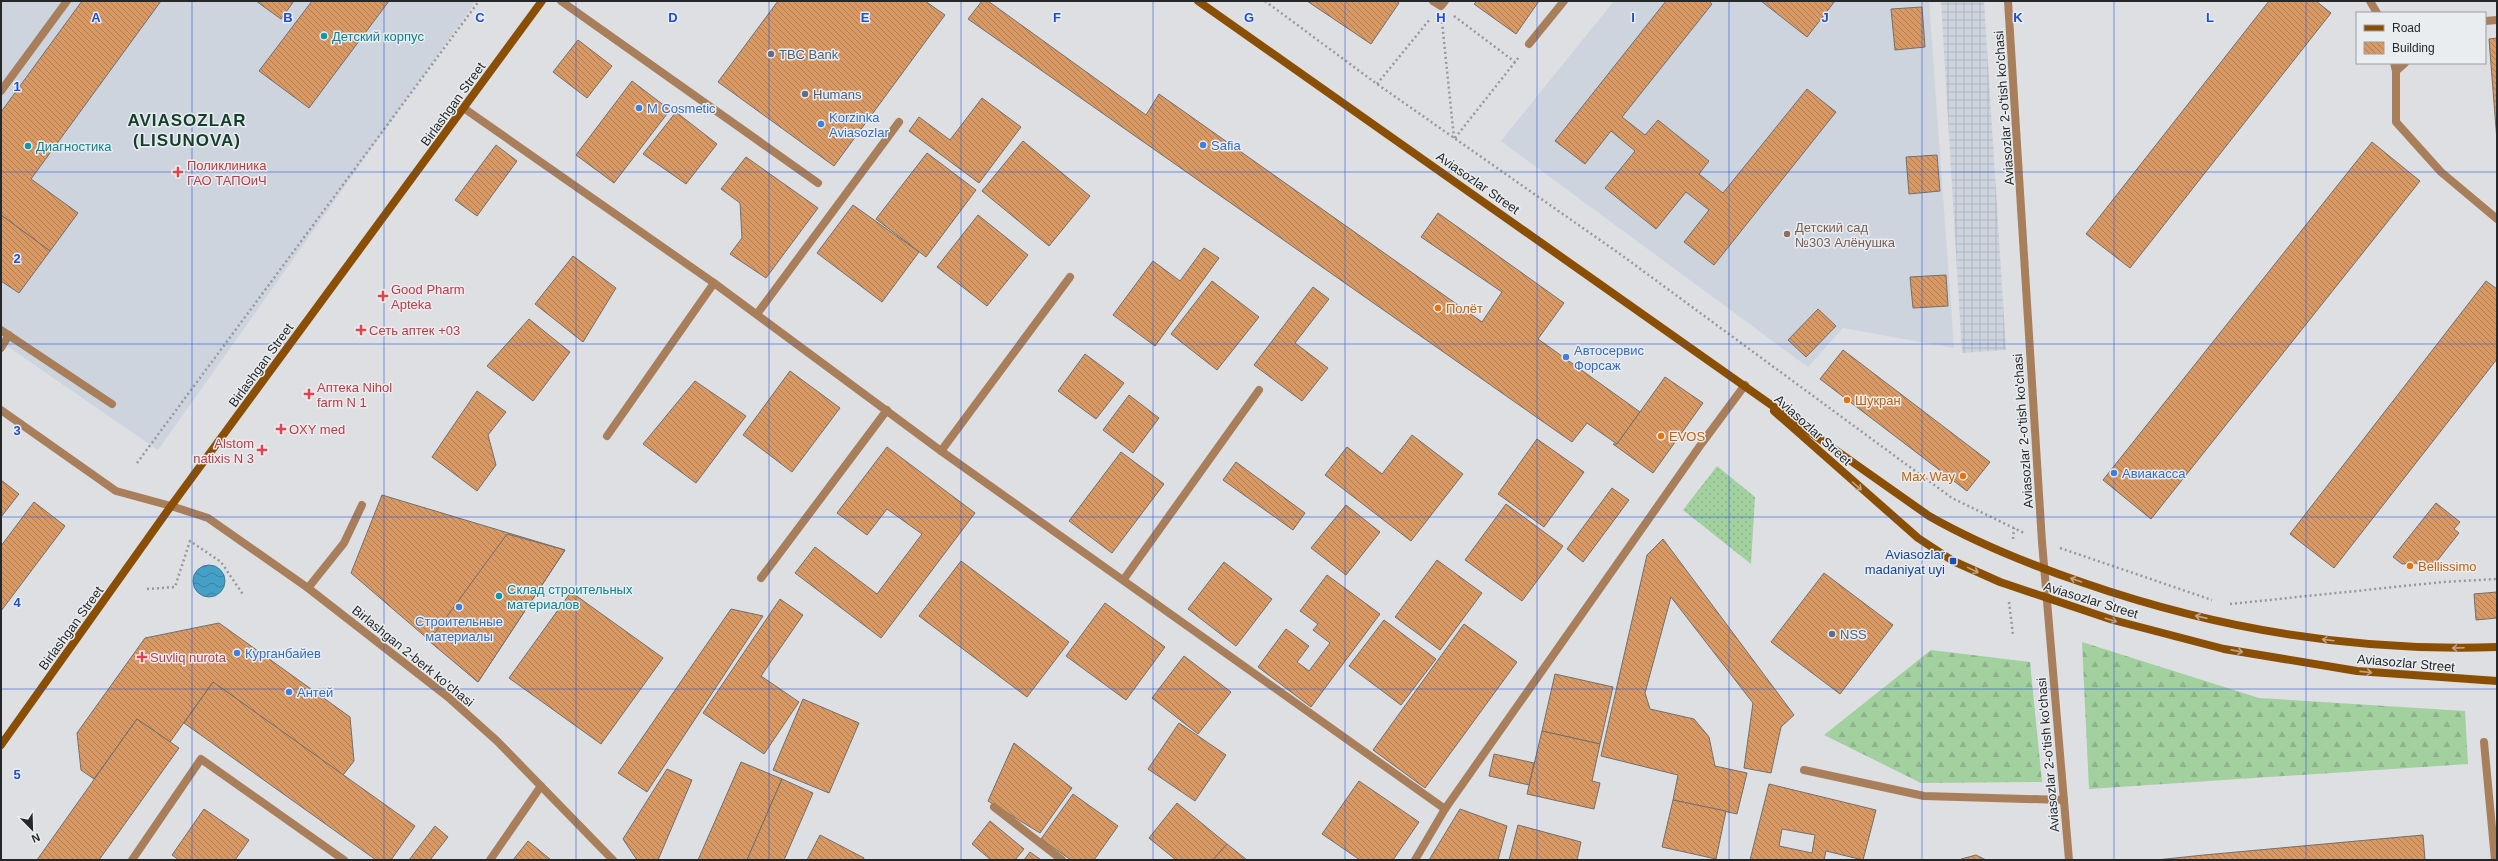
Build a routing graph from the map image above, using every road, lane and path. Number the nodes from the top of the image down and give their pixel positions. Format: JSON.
{"nodes":[{"id":1,"x":67,"y":1,"type":"edge"},
{"id":2,"x":479,"y":1,"type":"edge"},
{"id":3,"x":542,"y":1,"type":"edge"},
{"id":4,"x":561,"y":1,"type":"edge"},
{"id":5,"x":1198,"y":1,"type":"edge"},
{"id":6,"x":1265,"y":1,"type":"edge"},
{"id":7,"x":1433,"y":1,"type":"edge"},
{"id":8,"x":1564,"y":1,"type":"edge"},
{"id":9,"x":2008,"y":1,"type":"edge"},
{"id":10,"x":2370,"y":1,"type":"edge"},
{"id":11,"x":1443,"y":4,"type":"edge"},
{"id":12,"x":2376,"y":12,"type":"edge"},
{"id":13,"x":2497,"y":20,"type":"edge"},
{"id":14,"x":2486,"y":21,"type":"edge"},
{"id":15,"x":1529,"y":44,"type":"joint"},
{"id":16,"x":1515,"y":62,"type":"junction"},
{"id":17,"x":2395,"y":67,"type":"edge"},
{"id":18,"x":1377,"y":84,"type":"junction"},
{"id":19,"x":1,"y":91,"type":"edge"},
{"id":20,"x":465,"y":108,"type":"junction"},
{"id":21,"x":900,"y":122,"type":"dead end"},
{"id":22,"x":1454,"y":139,"type":"junction"},
{"id":23,"x":818,"y":183,"type":"dead end"},
{"id":24,"x":2497,"y":218,"type":"edge"},
{"id":25,"x":1070,"y":277,"type":"dead end"},
{"id":26,"x":714,"y":283,"type":"junction"},
{"id":27,"x":757,"y":314,"type":"junction"},
{"id":28,"x":1,"y":330,"type":"edge"},
{"id":29,"x":10,"y":335,"type":"junction"},
{"id":30,"x":1,"y":348,"type":"edge"},
{"id":31,"x":1745,"y":385,"type":"junction"},
{"id":32,"x":1259,"y":390,"type":"dead end"},
{"id":33,"x":112,"y":404,"type":"dead end"},
{"id":34,"x":1,"y":410,"type":"edge"},
{"id":35,"x":887,"y":410,"type":"junction"},
{"id":36,"x":607,"y":436,"type":"dead end"},
{"id":37,"x":941,"y":450,"type":"junction"},
{"id":38,"x":137,"y":462,"type":"dead end"},
{"id":39,"x":362,"y":505,"type":"dead end"},
{"id":40,"x":171,"y":506,"type":"junction"},
{"id":41,"x":2042,"y":542,"type":"junction"},
{"id":42,"x":2044,"y":569,"type":"junction"},
{"id":43,"x":761,"y":578,"type":"dead end"},
{"id":44,"x":1124,"y":579,"type":"junction"},
{"id":45,"x":2497,"y":579,"type":"edge"},
{"id":46,"x":308,"y":588,"type":"junction"},
{"id":47,"x":147,"y":589,"type":"dead end"},
{"id":48,"x":244,"y":596,"type":"dead end"},
{"id":49,"x":2047,"y":600,"type":"junction"},
{"id":50,"x":2219,"y":602,"type":"dead end"},
{"id":51,"x":2226,"y":605,"type":"dead end"},
{"id":52,"x":2497,"y":647,"type":"edge"},
{"id":53,"x":2497,"y":682,"type":"edge"},
{"id":54,"x":2484,"y":742,"type":"dead end"},
{"id":55,"x":1,"y":745,"type":"edge"},
{"id":56,"x":1804,"y":770,"type":"dead end"},
{"id":57,"x":541,"y":786,"type":"junction"},
{"id":58,"x":2064,"y":800,"type":"junction"},
{"id":59,"x":994,"y":807,"type":"dead end"},
{"id":60,"x":1445,"y":810,"type":"junction"},
{"id":61,"x":132,"y":860,"type":"edge"},
{"id":62,"x":344,"y":860,"type":"edge"},
{"id":63,"x":490,"y":860,"type":"edge"},
{"id":64,"x":613,"y":860,"type":"edge"},
{"id":65,"x":1062,"y":860,"type":"edge"},
{"id":66,"x":1415,"y":860,"type":"edge"},
{"id":67,"x":2069,"y":860,"type":"edge"},
{"id":68,"x":2495,"y":860,"type":"edge"}],
"edges":[{"from":1,"to":19,"type":"street"},
{"from":2,"to":38,"type":"path"},
{"from":3,"to":20,"type":"main road","name":"Birlashgan Street"},
{"from":4,"to":23,"type":"street"},
{"from":5,"to":31,"type":"main road","name":"Aviasozlar Street"},
{"from":6,"to":18,"type":"path"},
{"from":7,"to":11,"type":"street"},
{"from":8,"to":15,"type":"street"},
{"from":9,"to":41,"type":"street","name":"Aviasozlar 2-o'tish ko'chasi"},
{"from":10,"to":12,"type":"street"},
{"from":11,"to":16,"type":"path"},
{"from":11,"to":18,"type":"path"},
{"from":11,"to":22,"type":"path"},
{"from":13,"to":14,"type":"street"},
{"from":15,"to":16,"type":"path"},
{"from":16,"to":22,"type":"path"},
{"from":17,"to":24,"type":"street"},
{"from":18,"to":22,"type":"path"},
{"from":20,"to":26,"type":"street"},
{"from":20,"to":40,"type":"main road","name":"Birlashgan Street"},
{"from":21,"to":27,"type":"street"},
{"from":22,"to":41,"type":"path"},
{"from":25,"to":37,"type":"street"},
{"from":26,"to":27,"type":"street"},
{"from":26,"to":36,"type":"street"},
{"from":27,"to":35,"type":"street"},
{"from":28,"to":29,"type":"street"},
{"from":29,"to":30,"type":"street"},
{"from":29,"to":33,"type":"street"},
{"from":31,"to":42,"type":"main road","name":"Aviasozlar Street"},
{"from":31,"to":49,"type":"main road","name":"Aviasozlar Street","one_way":true},
{"from":31,"to":60,"type":"street"},
{"from":32,"to":44,"type":"street"},
{"from":34,"to":40,"type":"street","name":"Birlashgan 2-berk ko'chasi"},
{"from":35,"to":37,"type":"street"},
{"from":35,"to":43,"type":"street"},
{"from":37,"to":44,"type":"street"},
{"from":39,"to":46,"type":"street"},
{"from":40,"to":46,"type":"street","name":"Birlashgan 2-berk ko'chasi"},
{"from":40,"to":55,"type":"main road","name":"Birlashgan Street"},
{"from":41,"to":42,"type":"street","name":"Aviasozlar 2-o'tish ko'chasi"},
{"from":41,"to":50,"type":"path"},
{"from":42,"to":49,"type":"street","name":"Aviasozlar 2-o'tish ko'chasi"},
{"from":52,"to":42,"type":"main road","name":"Aviasozlar Street","one_way":true},
{"from":44,"to":60,"type":"street"},
{"from":45,"to":51,"type":"path"},
{"from":46,"to":57,"type":"street","name":"Birlashgan 2-berk ko'chasi"},
{"from":47,"to":48,"type":"path"},
{"from":49,"to":53,"type":"main road","name":"Aviasozlar Street","one_way":true},
{"from":49,"to":58,"type":"street","name":"Aviasozlar 2-o'tish ko'chasi"},
{"from":54,"to":68,"type":"street"},
{"from":56,"to":58,"type":"street"},
{"from":57,"to":63,"type":"street"},
{"from":57,"to":64,"type":"street","name":"Birlashgan 2-berk ko'chasi"},
{"from":58,"to":67,"type":"street","name":"Aviasozlar 2-o'tish ko'chasi"},
{"from":59,"to":65,"type":"street"},
{"from":60,"to":66,"type":"street"},
{"from":61,"to":62,"type":"street"}]}
